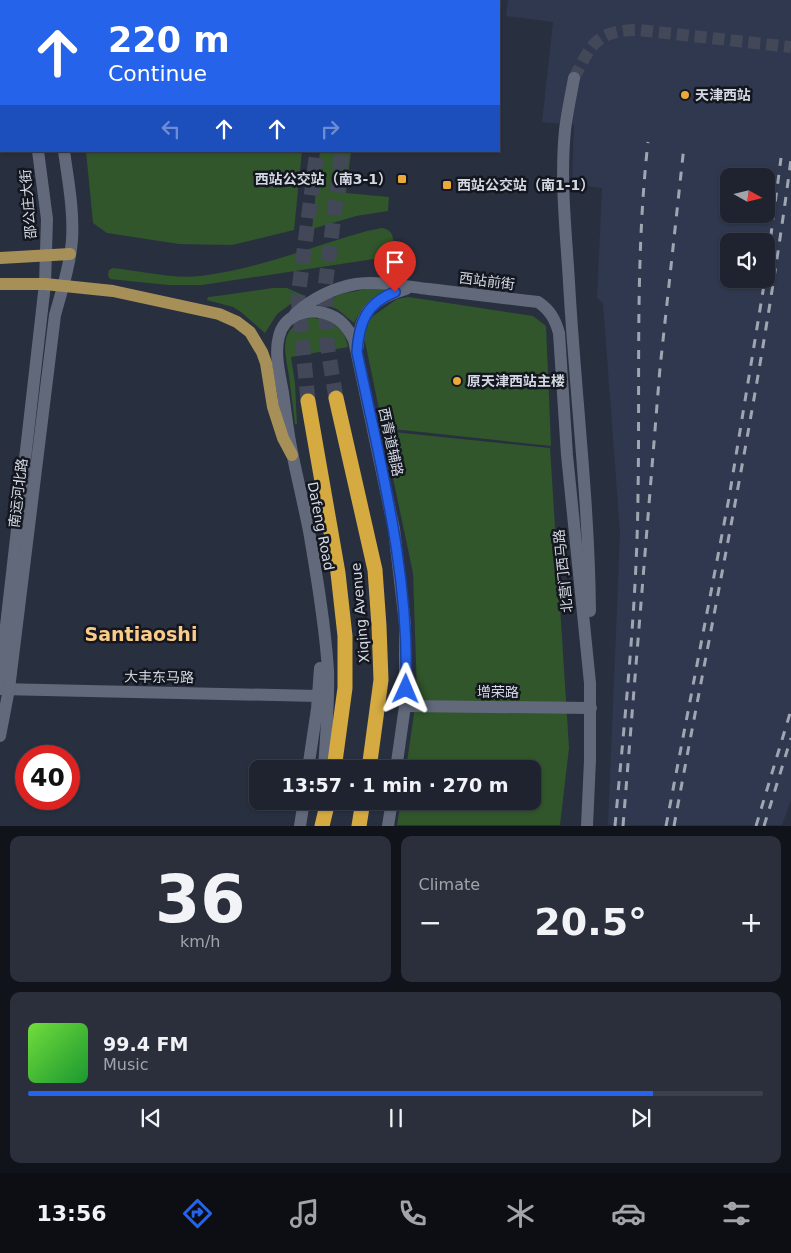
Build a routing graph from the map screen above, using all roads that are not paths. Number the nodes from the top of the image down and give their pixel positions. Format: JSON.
{"nodes":[{"id":1,"x":574,"y":78,"type":"tunnel mouth"},
{"id":2,"x":38,"y":152,"type":"edge"},
{"id":3,"x":64,"y":152,"type":"edge"},
{"id":4,"x":70,"y":254,"type":"junction"},
{"id":5,"x":47,"y":255,"type":"junction"},
{"id":6,"x":5,"y":258,"type":"edge"},
{"id":7,"x":6,"y":283,"type":"edge"},
{"id":8,"x":46,"y":284,"type":"junction"},
{"id":9,"x":63,"y":286,"type":"junction"},
{"id":10,"x":413,"y":287,"type":"junction"},
{"id":11,"x":552,"y":314,"type":"joint"},
{"id":12,"x":292,"y":316,"type":"junction"},
{"id":13,"x":357,"y":352,"type":"junction"},
{"id":14,"x":336,"y":398,"type":"tunnel mouth"},
{"id":15,"x":308,"y":401,"type":"tunnel mouth"},
{"id":16,"x":292,"y":455,"type":"junction"},
{"id":17,"x":320,"y":603,"type":"junction"},
{"id":18,"x":0,"y":678,"type":"edge"},
{"id":19,"x":590,"y":683,"type":"junction"},
{"id":20,"x":5,"y":689,"type":"edge"},
{"id":21,"x":318,"y":696,"type":"junction"},
{"id":22,"x":405,"y":706,"type":"junction"},
{"id":23,"x":591,"y":708,"type":"junction"},
{"id":24,"x":0,"y":736,"type":"edge"},
{"id":25,"x":309,"y":760,"type":"edge"},
{"id":26,"x":325,"y":760,"type":"edge"},
{"id":27,"x":335,"y":760,"type":"edge"},
{"id":28,"x":369,"y":760,"type":"edge"},
{"id":29,"x":397,"y":760,"type":"edge"},
{"id":30,"x":303,"y":810,"type":"edge"},
{"id":31,"x":323,"y":810,"type":"edge"},
{"id":32,"x":326,"y":810,"type":"edge"},
{"id":33,"x":362,"y":810,"type":"edge"},
{"id":34,"x":391,"y":810,"type":"edge"},
{"id":35,"x":360,"y":823,"type":"edge"},
{"id":36,"x":300,"y":826,"type":"edge"},
{"id":37,"x":322,"y":826,"type":"edge"},
{"id":38,"x":388,"y":826,"type":"edge"},
{"id":39,"x":587,"y":826,"type":"edge"}],
"edges":[{"from":1,"to":19,"type":"street"},
{"from":2,"to":5,"type":"street","name":"邵公庄大街"},
{"from":3,"to":4,"type":"street"},
{"from":4,"to":5,"type":"main road"},
{"from":4,"to":9,"type":"street","name":"南运河北路"},
{"from":5,"to":6,"type":"main road"},
{"from":5,"to":8,"type":"street","name":"南运河北路"},
{"from":7,"to":8,"type":"main road"},
{"from":8,"to":9,"type":"main road"},
{"from":8,"to":18,"type":"street","name":"南运河北路"},
{"from":9,"to":16,"type":"main road"},
{"from":9,"to":20,"type":"street","name":"南运河北路"},
{"from":10,"to":11,"type":"street","name":"西站前街"},
{"from":10,"to":12,"type":"street","name":"西站前街"},
{"from":10,"to":13,"type":"street"},
{"from":11,"to":19,"type":"street","name":"北营门西马路"},
{"from":12,"to":13,"type":"street","name":"西青道辅路"},
{"from":12,"to":16,"type":"street"},
{"from":13,"to":22,"type":"street","name":"西青道辅路"},
{"from":14,"to":28,"type":"highway","name":"Xiqing Avenue"},
{"from":15,"to":27,"type":"highway","name":"Xiqing Avenue"},
{"from":16,"to":17,"type":"street","name":"Dafeng Road"},
{"from":17,"to":21,"type":"street"},
{"from":17,"to":26,"type":"street"},
{"from":19,"to":23,"type":"street","name":"北营门西马路"},
{"from":20,"to":21,"type":"street","name":"大丰东马路"},
{"from":20,"to":24,"type":"street","name":"南运河北路"},
{"from":21,"to":25,"type":"street"},
{"from":22,"to":23,"type":"street","name":"增荣路"},
{"from":22,"to":29,"type":"street","name":"西青道辅路"},
{"from":23,"to":39,"type":"street","name":"北营门西马路"},
{"from":30,"to":36,"type":"street"},
{"from":31,"to":37,"type":"street"},
{"from":32,"to":37,"type":"highway"},
{"from":33,"to":35,"type":"highway"},
{"from":34,"to":38,"type":"street"}]}
